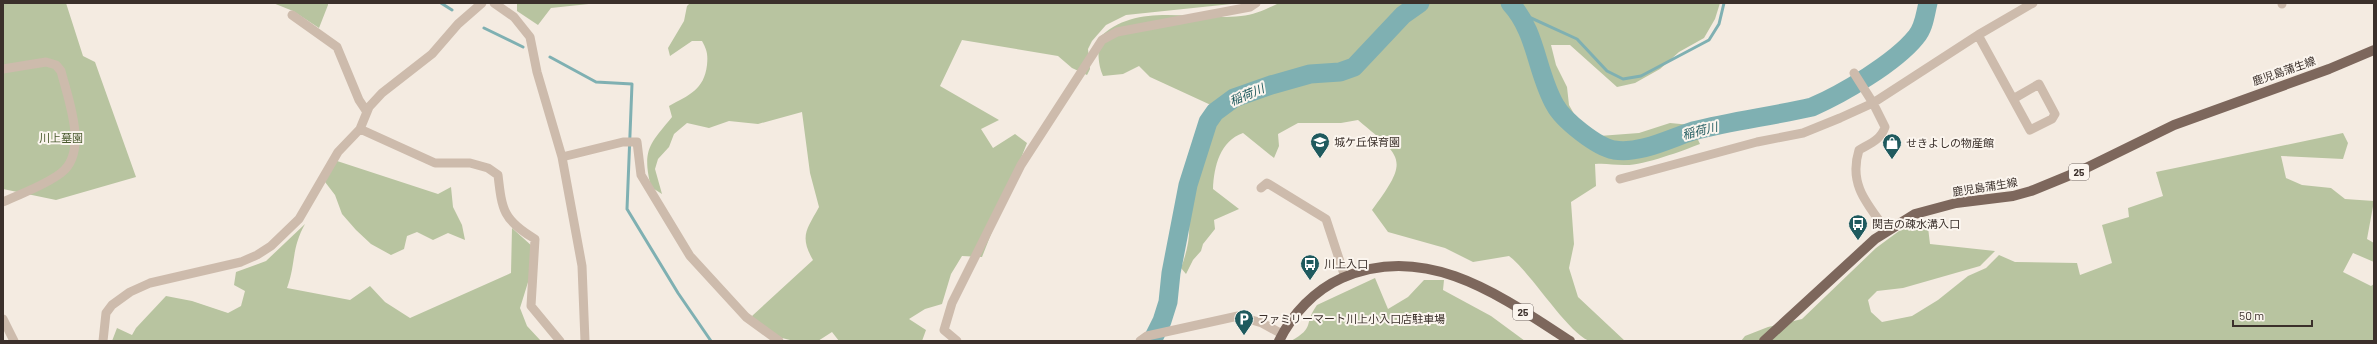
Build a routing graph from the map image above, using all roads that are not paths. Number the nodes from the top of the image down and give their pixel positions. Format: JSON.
{"nodes":[{"id":1,"x":482,"y":3,"type":"edge"},
{"id":2,"x":494,"y":3,"type":"edge"},
{"id":3,"x":1256,"y":3,"type":"edge"},
{"id":4,"x":2033,"y":3,"type":"edge"},
{"id":5,"x":292,"y":15,"type":"dead end"},
{"id":6,"x":1978,"y":35,"type":"junction"},
{"id":7,"x":2374,"y":50,"type":"edge"},
{"id":8,"x":3,"y":69,"type":"edge"},
{"id":9,"x":1854,"y":73,"type":"dead end"},
{"id":10,"x":2013,"y":99,"type":"junction"},
{"id":11,"x":1873,"y":102,"type":"junction"},
{"id":12,"x":367,"y":112,"type":"junction"},
{"id":13,"x":360,"y":128,"type":"junction"},
{"id":14,"x":562,"y":157,"type":"junction"},
{"id":15,"x":1620,"y":179,"type":"dead end"},
{"id":16,"x":1261,"y":188,"type":"dead end"},
{"id":17,"x":3,"y":202,"type":"edge"},
{"id":18,"x":1887,"y":231,"type":"junction"},
{"id":19,"x":1345,"y":277,"type":"junction"},
{"id":20,"x":3,"y":319,"type":"edge"},
{"id":21,"x":1281,"y":337,"type":"edge"},
{"id":22,"x":1144,"y":338,"type":"edge"},
{"id":23,"x":14,"y":341,"type":"edge"},
{"id":24,"x":103,"y":341,"type":"edge"},
{"id":25,"x":560,"y":341,"type":"edge"},
{"id":26,"x":585,"y":341,"type":"edge"},
{"id":27,"x":779,"y":341,"type":"edge"},
{"id":28,"x":957,"y":341,"type":"edge"},
{"id":29,"x":1570,"y":341,"type":"edge"},
{"id":30,"x":1764,"y":341,"type":"edge"}],
"edges":[{"from":1,"to":12,"type":"street"},
{"from":2,"to":14,"type":"street"},
{"from":3,"to":28,"type":"street"},
{"from":4,"to":6,"type":"street"},
{"from":5,"to":12,"type":"street"},
{"from":6,"to":10,"type":"street"},
{"from":6,"to":11,"type":"street"},
{"from":7,"to":18,"type":"main road","name":"鹿児島蒲生線","number":"25"},
{"from":8,"to":17,"type":"street"},
{"from":9,"to":11,"type":"street"},
{"from":10,"to":10,"type":"street"},
{"from":11,"to":15,"type":"street"},
{"from":11,"to":18,"type":"street"},
{"from":12,"to":13,"type":"street"},
{"from":13,"to":24,"type":"street"},
{"from":13,"to":25,"type":"street"},
{"from":14,"to":26,"type":"street"},
{"from":14,"to":27,"type":"street"},
{"from":16,"to":19,"type":"street"},
{"from":18,"to":30,"type":"main road","name":"鹿児島蒲生線","number":"25"},
{"from":19,"to":21,"type":"main road","number":"25"},
{"from":19,"to":29,"type":"main road","number":"25"},
{"from":20,"to":23,"type":"street"},
{"from":21,"to":22,"type":"street"}]}
